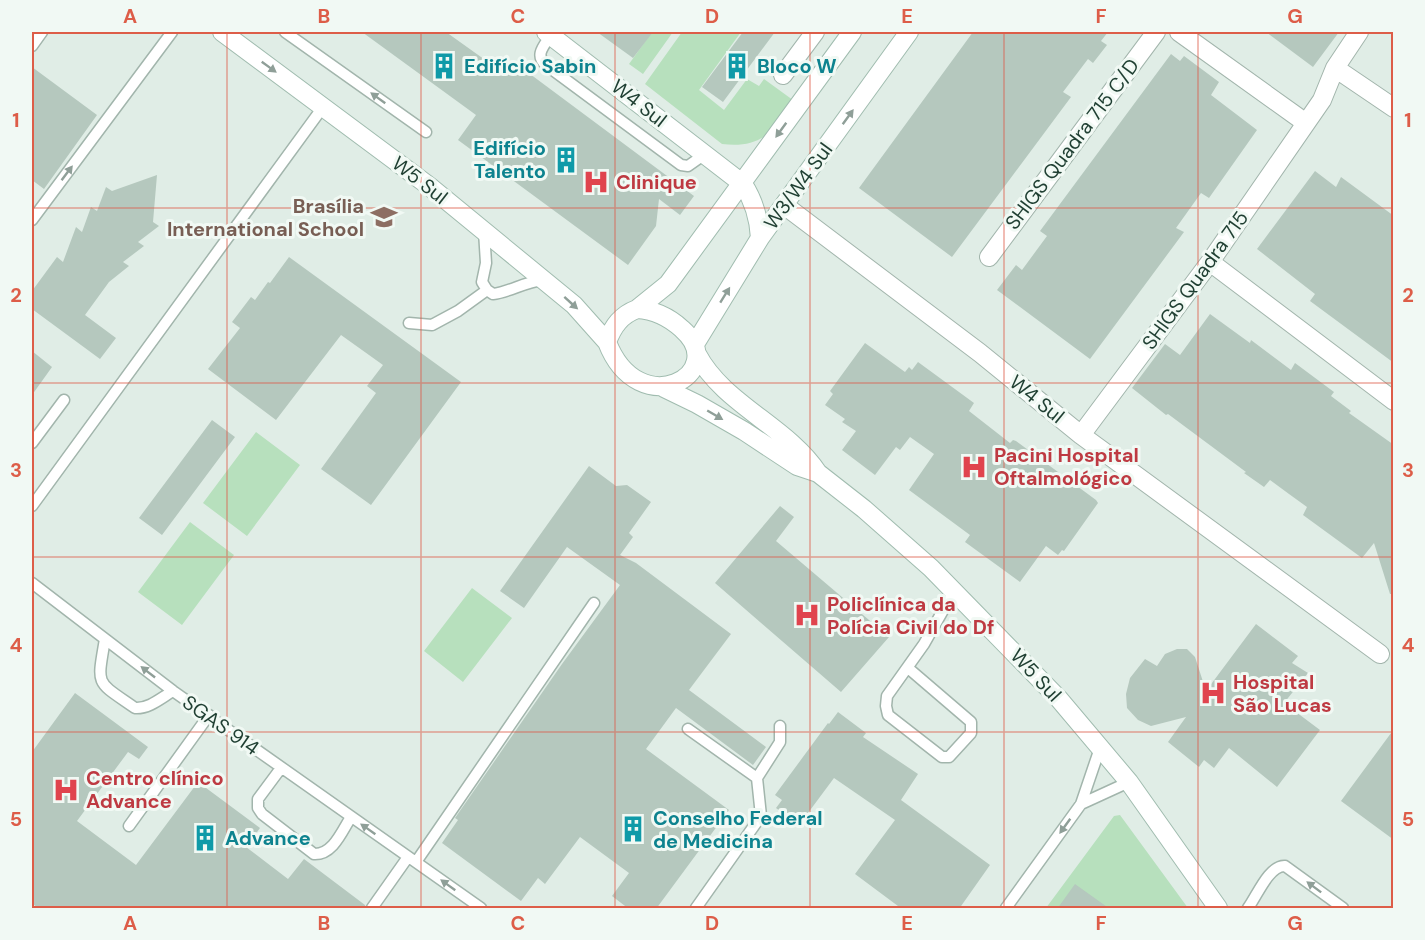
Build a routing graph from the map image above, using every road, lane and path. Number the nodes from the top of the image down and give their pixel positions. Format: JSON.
{"nodes":[{"id":1,"x":42,"y":32,"type":"edge"},
{"id":2,"x":172,"y":32,"type":"edge"},
{"id":3,"x":222,"y":32,"type":"edge"},
{"id":4,"x":285,"y":32,"type":"edge"},
{"id":5,"x":815,"y":32,"type":"edge"},
{"id":6,"x":852,"y":32,"type":"edge"},
{"id":7,"x":909,"y":32,"type":"edge"},
{"id":8,"x":1156,"y":32,"type":"edge"},
{"id":9,"x":1179,"y":32,"type":"edge"},
{"id":10,"x":1359,"y":32,"type":"edge"},
{"id":11,"x":550,"y":33,"type":"edge"},
{"id":12,"x":32,"y":46,"type":"edge"},
{"id":13,"x":1335,"y":68,"type":"junction"},
{"id":14,"x":783,"y":75,"type":"dead end"},
{"id":15,"x":323,"y":107,"type":"junction"},
{"id":16,"x":1394,"y":108,"type":"edge"},
{"id":17,"x":1306,"y":123,"type":"junction"},
{"id":18,"x":426,"y":132,"type":"dead end"},
{"id":19,"x":766,"y":152,"type":"junction"},
{"id":20,"x":705,"y":154,"type":"junction"},
{"id":21,"x":743,"y":184,"type":"junction"},
{"id":22,"x":784,"y":205,"type":"junction"},
{"id":23,"x":32,"y":219,"type":"edge"},
{"id":24,"x":484,"y":231,"type":"junction"},
{"id":25,"x":760,"y":238,"type":"junction"},
{"id":26,"x":988,"y":257,"type":"dead end"},
{"id":27,"x":1210,"y":262,"type":"junction"},
{"id":28,"x":544,"y":280,"type":"junction"},
{"id":29,"x":487,"y":290,"type":"junction"},
{"id":30,"x":637,"y":309,"type":"junction"},
{"id":31,"x":410,"y":323,"type":"dead end"},
{"id":32,"x":608,"y":342,"type":"junction"},
{"id":33,"x":696,"y":349,"type":"junction"},
{"id":34,"x":664,"y":388,"type":"junction"},
{"id":35,"x":64,"y":400,"type":"dead end"},
{"id":36,"x":1394,"y":401,"type":"edge"},
{"id":37,"x":1081,"y":435,"type":"junction"},
{"id":38,"x":32,"y":443,"type":"edge"},
{"id":39,"x":818,"y":473,"type":"junction"},
{"id":40,"x":32,"y":506,"type":"edge"},
{"id":41,"x":32,"y":583,"type":"edge"},
{"id":42,"x":954,"y":591,"type":"junction"},
{"id":43,"x":594,"y":603,"type":"dead end"},
{"id":44,"x":105,"y":639,"type":"junction"},
{"id":45,"x":1380,"y":654,"type":"dead end"},
{"id":46,"x":908,"y":668,"type":"junction"},
{"id":47,"x":172,"y":691,"type":"junction"},
{"id":48,"x":209,"y":716,"type":"junction"},
{"id":49,"x":780,"y":726,"type":"dead end"},
{"id":50,"x":688,"y":729,"type":"dead end"},
{"id":51,"x":1101,"y":748,"type":"junction"},
{"id":52,"x":281,"y":768,"type":"junction"},
{"id":53,"x":758,"y":778,"type":"junction"},
{"id":54,"x":1129,"y":782,"type":"junction"},
{"id":55,"x":1081,"y":804,"type":"junction"},
{"id":56,"x":351,"y":817,"type":"junction"},
{"id":57,"x":129,"y":826,"type":"dead end"},
{"id":58,"x":412,"y":859,"type":"junction"},
{"id":59,"x":372,"y":909,"type":"edge"},
{"id":60,"x":481,"y":909,"type":"edge"},
{"id":61,"x":696,"y":909,"type":"edge"},
{"id":62,"x":1006,"y":909,"type":"edge"},
{"id":63,"x":1218,"y":909,"type":"edge"},
{"id":64,"x":1248,"y":909,"type":"edge"},
{"id":65,"x":1343,"y":909,"type":"edge"}],
"edges":[{"from":1,"to":12,"type":"lane"},
{"from":23,"to":2,"type":"lane","one_way":true},
{"from":3,"to":15,"type":"main road","name":"W5 Sul","one_way":true},
{"from":18,"to":4,"type":"lane","one_way":true},
{"from":5,"to":14,"type":"main road"},
{"from":6,"to":19,"type":"main road","one_way":true},
{"from":22,"to":7,"type":"main road","name":"W3/W4 Sul","one_way":true},
{"from":8,"to":26,"type":"main road","name":"SHIGS Quadra 715 C/D"},
{"from":9,"to":17,"type":"main road"},
{"from":10,"to":13,"type":"main road","name":"SHIGS Quadra 715"},
{"from":11,"to":20,"type":"main road","name":"W4 Sul"},
{"from":11,"to":20,"type":"lane"},
{"from":13,"to":16,"type":"main road"},
{"from":13,"to":17,"type":"main road","name":"SHIGS Quadra 715"},
{"from":15,"to":24,"type":"main road","name":"W5 Sul"},
{"from":15,"to":40,"type":"lane"},
{"from":17,"to":27,"type":"main road","name":"SHIGS Quadra 715"},
{"from":19,"to":20,"type":"main road"},
{"from":19,"to":21,"type":"main road"},
{"from":20,"to":21,"type":"main road","name":"W4 Sul"},
{"from":21,"to":25,"type":"main road","name":"W4 Sul"},
{"from":21,"to":30,"type":"main road"},
{"from":22,"to":25,"type":"main road","name":"W3/W4 Sul"},
{"from":22,"to":37,"type":"main road","name":"W4 Sul"},
{"from":24,"to":28,"type":"main road","name":"W5 Sul"},
{"from":24,"to":29,"type":"lane"},
{"from":33,"to":25,"type":"main road","name":"W3/W4 Sul","one_way":true},
{"from":27,"to":36,"type":"main road"},
{"from":27,"to":37,"type":"main road","name":"SHIGS Quadra 715"},
{"from":28,"to":29,"type":"lane"},
{"from":28,"to":32,"type":"main road","name":"W5 Sul","one_way":true},
{"from":29,"to":31,"type":"lane"},
{"from":30,"to":32,"type":"main road"},
{"from":30,"to":33,"type":"main road"},
{"from":32,"to":34,"type":"main road"},
{"from":33,"to":34,"type":"main road"},
{"from":33,"to":39,"type":"main road","name":"W5 Sul"},
{"from":34,"to":39,"type":"main road","name":"W5 Sul","one_way":true},
{"from":35,"to":38,"type":"lane"},
{"from":37,"to":45,"type":"main road","name":"W4 Sul"},
{"from":39,"to":42,"type":"main road","name":"W5 Sul"},
{"from":41,"to":44,"type":"lane","name":"SGAS 914"},
{"from":42,"to":46,"type":"lane"},
{"from":42,"to":51,"type":"main road","name":"W5 Sul"},
{"from":43,"to":58,"type":"lane"},
{"from":47,"to":44,"type":"lane","name":"SGAS 914","one_way":true},
{"from":44,"to":47,"type":"lane"},
{"from":46,"to":46,"type":"lane"},
{"from":47,"to":48,"type":"lane","name":"SGAS 914"},
{"from":48,"to":52,"type":"lane","name":"SGAS 914"},
{"from":48,"to":57,"type":"lane"},
{"from":49,"to":53,"type":"lane"},
{"from":50,"to":53,"type":"lane"},
{"from":51,"to":54,"type":"main road","name":"W5 Sul"},
{"from":51,"to":55,"type":"lane"},
{"from":52,"to":56,"type":"lane","name":"SGAS 914"},
{"from":52,"to":56,"type":"lane"},
{"from":53,"to":61,"type":"lane"},
{"from":54,"to":55,"type":"lane"},
{"from":54,"to":63,"type":"main road","name":"W5 Sul"},
{"from":55,"to":62,"type":"lane","one_way":true},
{"from":58,"to":56,"type":"lane","name":"SGAS 914","one_way":true},
{"from":58,"to":59,"type":"lane"},
{"from":60,"to":58,"type":"lane","name":"SGAS 914","one_way":true},
{"from":65,"to":64,"type":"lane","one_way":true}]}
